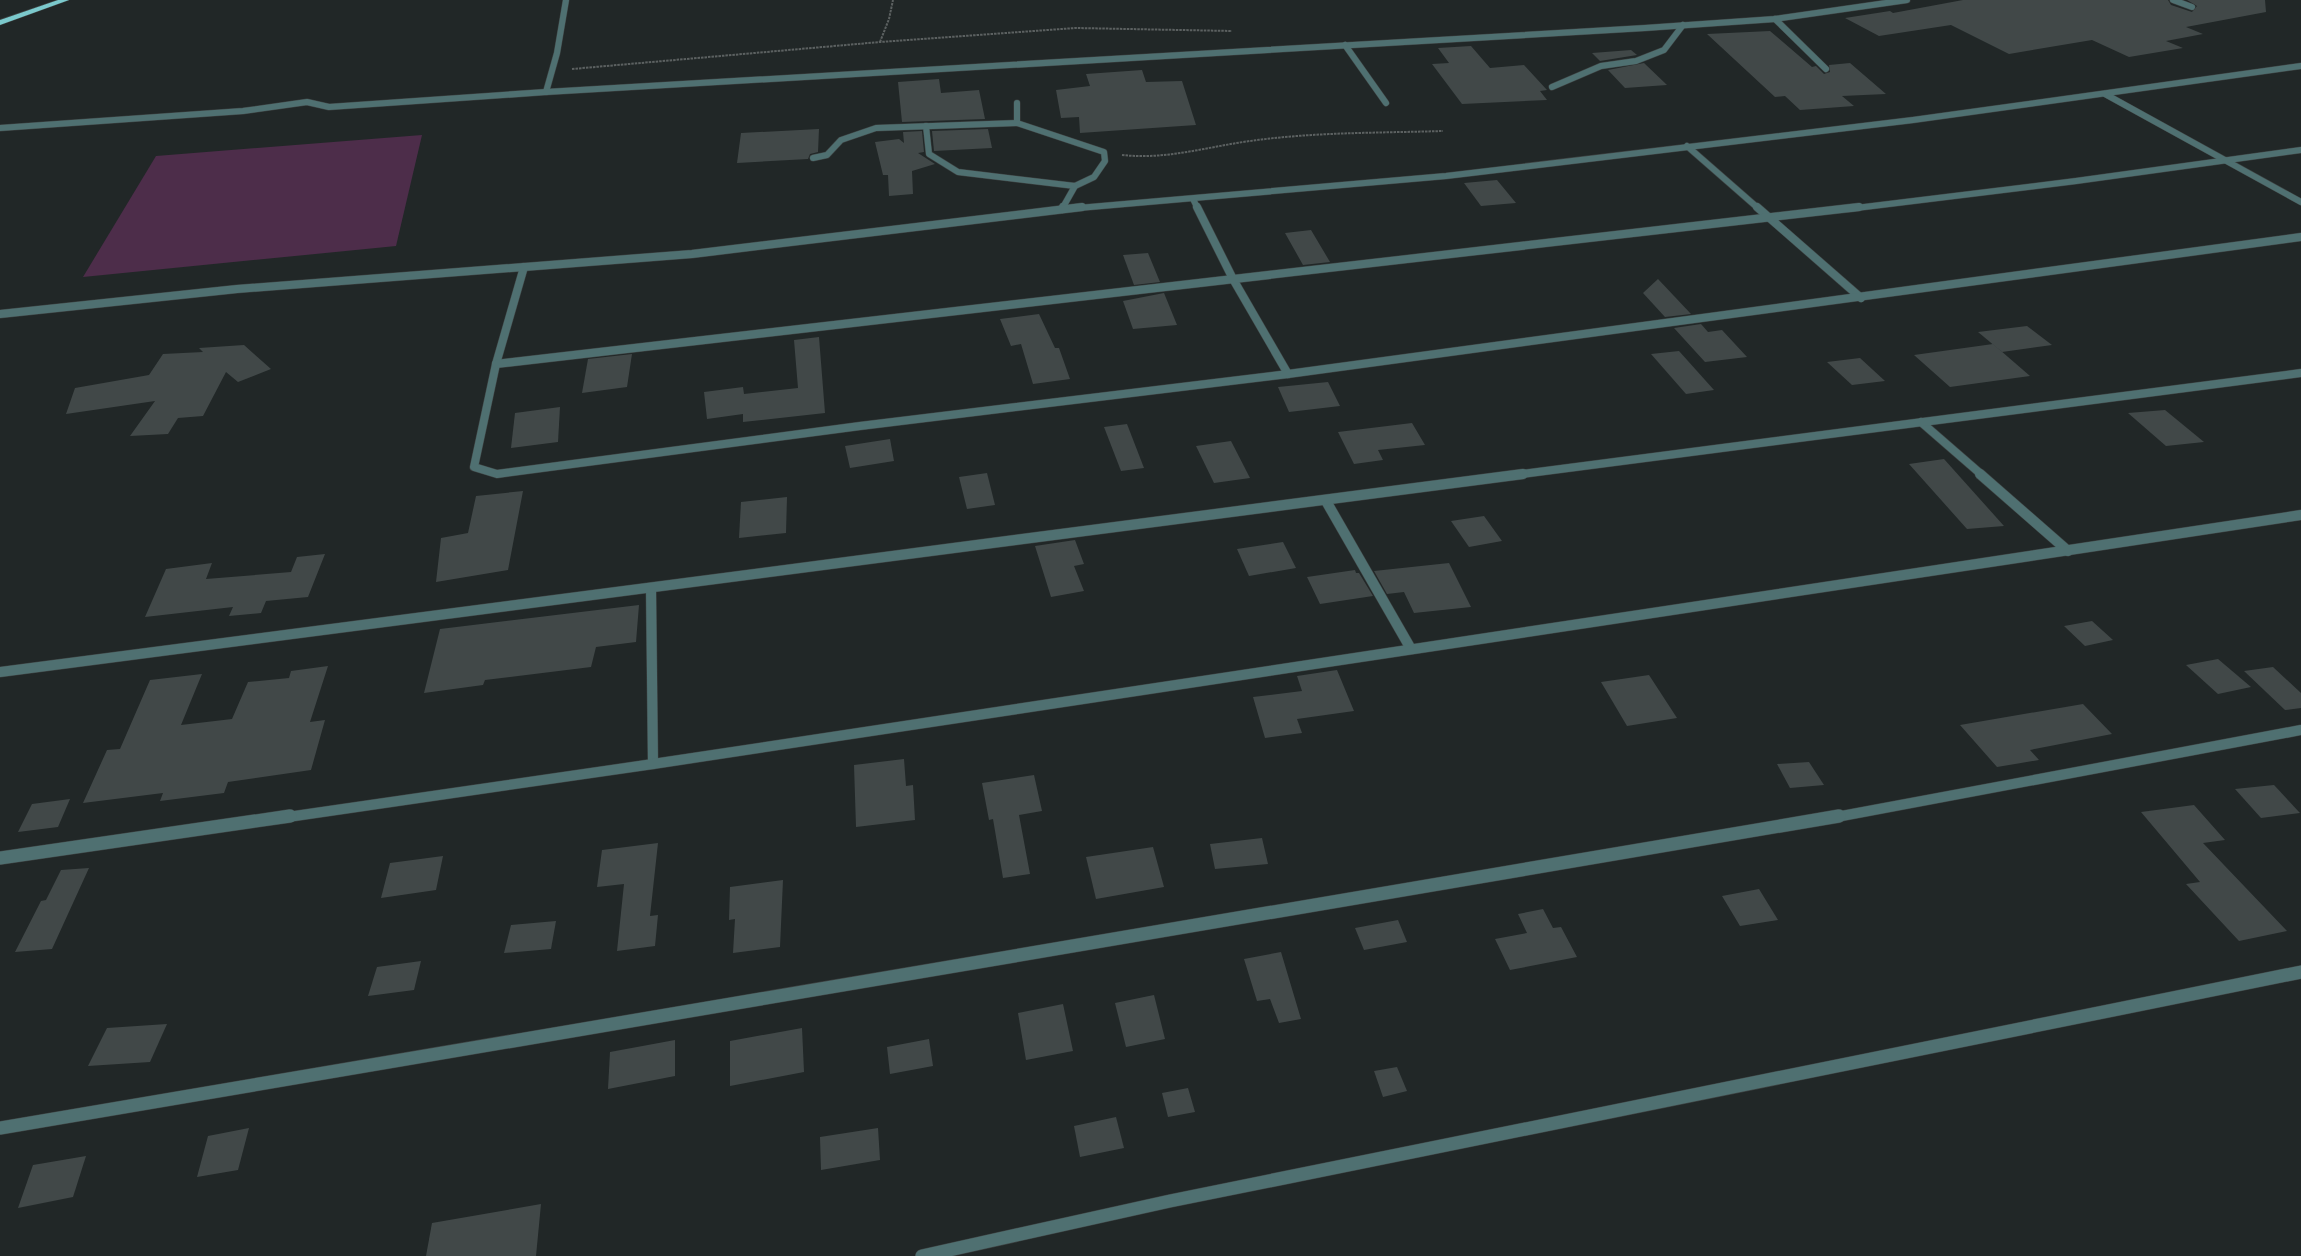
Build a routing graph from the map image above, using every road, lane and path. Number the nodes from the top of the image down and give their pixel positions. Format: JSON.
{"nodes":[{"id":1,"x":65,"y":0,"type":"edge"},
{"id":2,"x":566,"y":0,"type":"edge"},
{"id":3,"x":893,"y":0,"type":"edge"},
{"id":4,"x":1906,"y":0,"type":"edge"},
{"id":5,"x":2173,"y":0,"type":"edge"},
{"id":6,"x":2192,"y":7,"type":"dead end"},
{"id":7,"x":1775,"y":19,"type":"junction"},
{"id":8,"x":0,"y":24,"type":"edge"},
{"id":9,"x":1683,"y":25,"type":"junction"},
{"id":10,"x":1241,"y":32,"type":"dead end"},
{"id":11,"x":880,"y":42,"type":"junction"},
{"id":12,"x":1346,"y":45,"type":"junction"},
{"id":13,"x":2301,"y":66,"type":"edge"},
{"id":14,"x":552,"y":70,"type":"junction"},
{"id":15,"x":1826,"y":70,"type":"dead end"},
{"id":16,"x":1552,"y":87,"type":"dead end"},
{"id":17,"x":546,"y":92,"type":"junction"},
{"id":18,"x":2105,"y":94,"type":"junction"},
{"id":19,"x":1017,"y":103,"type":"dead end"},
{"id":20,"x":1386,"y":103,"type":"dead end"},
{"id":21,"x":1017,"y":123,"type":"junction"},
{"id":22,"x":926,"y":126,"type":"junction"},
{"id":23,"x":0,"y":128,"type":"edge"},
{"id":24,"x":1442,"y":131,"type":"dead end"},
{"id":25,"x":1687,"y":146,"type":"junction"},
{"id":26,"x":2301,"y":150,"type":"edge"},
{"id":27,"x":1104,"y":152,"type":"junction"},
{"id":28,"x":813,"y":158,"type":"dead end"},
{"id":29,"x":2223,"y":160,"type":"junction"},
{"id":30,"x":1075,"y":186,"type":"junction"},
{"id":31,"x":1193,"y":199,"type":"junction"},
{"id":32,"x":2301,"y":202,"type":"edge"},
{"id":33,"x":1062,"y":209,"type":"junction"},
{"id":34,"x":1770,"y":218,"type":"junction"},
{"id":35,"x":2301,"y":237,"type":"edge"},
{"id":36,"x":524,"y":267,"type":"junction"},
{"id":37,"x":1233,"y":279,"type":"junction"},
{"id":38,"x":1861,"y":298,"type":"junction"},
{"id":39,"x":0,"y":314,"type":"edge"},
{"id":40,"x":496,"y":364,"type":"junction"},
{"id":41,"x":2301,"y":373,"type":"edge"},
{"id":42,"x":1288,"y":374,"type":"junction"},
{"id":43,"x":1921,"y":422,"type":"junction"},
{"id":44,"x":1326,"y":501,"type":"junction"},
{"id":45,"x":2301,"y":515,"type":"edge"},
{"id":46,"x":2068,"y":551,"type":"junction"},
{"id":47,"x":650,"y":588,"type":"junction"},
{"id":48,"x":1411,"y":649,"type":"junction"},
{"id":49,"x":0,"y":672,"type":"edge"},
{"id":50,"x":2301,"y":730,"type":"edge"},
{"id":51,"x":653,"y":764,"type":"junction"},
{"id":52,"x":0,"y":858,"type":"edge"},
{"id":53,"x":2301,"y":972,"type":"edge"},
{"id":54,"x":0,"y":1128,"type":"edge"},
{"id":55,"x":922,"y":1256,"type":"edge"}],
"edges":[{"from":1,"to":8,"type":"highway"},
{"from":2,"to":14,"type":"street"},
{"from":3,"to":11,"type":"path"},
{"from":4,"to":7,"type":"street"},
{"from":5,"to":6,"type":"street"},
{"from":7,"to":9,"type":"street"},
{"from":7,"to":15,"type":"street"},
{"from":9,"to":12,"type":"street"},
{"from":9,"to":16,"type":"street"},
{"from":10,"to":11,"type":"path"},
{"from":11,"to":14,"type":"path"},
{"from":12,"to":17,"type":"street"},
{"from":12,"to":20,"type":"street"},
{"from":13,"to":18,"type":"street"},
{"from":14,"to":17,"type":"street"},
{"from":17,"to":23,"type":"street"},
{"from":18,"to":25,"type":"street"},
{"from":18,"to":29,"type":"street"},
{"from":19,"to":21,"type":"street"},
{"from":21,"to":22,"type":"street"},
{"from":21,"to":27,"type":"street"},
{"from":22,"to":28,"type":"street"},
{"from":22,"to":30,"type":"street"},
{"from":24,"to":27,"type":"path"},
{"from":25,"to":31,"type":"street"},
{"from":25,"to":34,"type":"street"},
{"from":26,"to":29,"type":"street"},
{"from":27,"to":30,"type":"street"},
{"from":29,"to":32,"type":"street"},
{"from":29,"to":34,"type":"street"},
{"from":30,"to":33,"type":"street"},
{"from":31,"to":33,"type":"street"},
{"from":31,"to":37,"type":"street"},
{"from":33,"to":36,"type":"street"},
{"from":34,"to":37,"type":"street"},
{"from":34,"to":38,"type":"street"},
{"from":35,"to":38,"type":"street"},
{"from":36,"to":39,"type":"street"},
{"from":36,"to":40,"type":"street"},
{"from":37,"to":40,"type":"street"},
{"from":37,"to":42,"type":"street"},
{"from":38,"to":42,"type":"street"},
{"from":40,"to":42,"type":"street"},
{"from":41,"to":43,"type":"street"},
{"from":43,"to":44,"type":"street"},
{"from":43,"to":46,"type":"street"},
{"from":44,"to":47,"type":"street"},
{"from":44,"to":48,"type":"street"},
{"from":45,"to":46,"type":"street"},
{"from":46,"to":48,"type":"street"},
{"from":47,"to":49,"type":"street"},
{"from":47,"to":51,"type":"street"},
{"from":48,"to":51,"type":"street"},
{"from":50,"to":54,"type":"street"},
{"from":51,"to":52,"type":"street"},
{"from":53,"to":55,"type":"street"}]}
